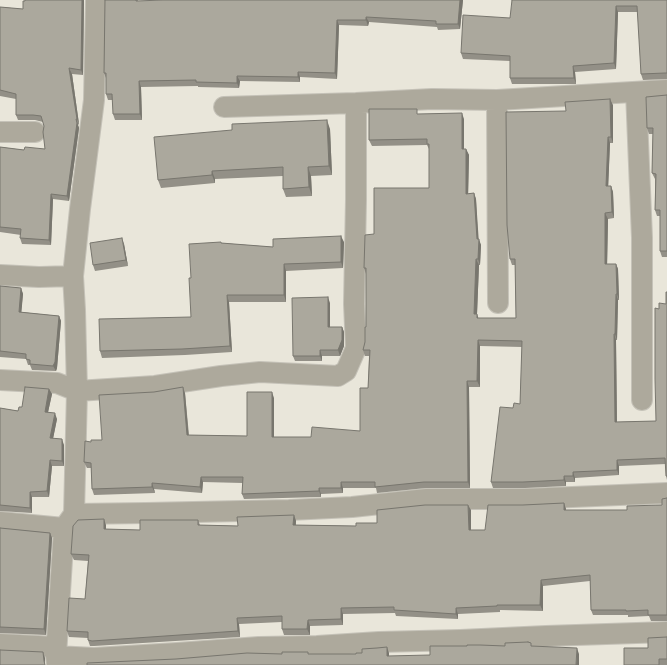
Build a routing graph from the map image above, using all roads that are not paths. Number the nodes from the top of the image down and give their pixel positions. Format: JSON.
{"nodes":[{"id":1,"x":96,"y":0,"type":"edge"},
{"id":2,"x":667,"y":90,"type":"edge"},
{"id":3,"x":636,"y":92,"type":"junction"},
{"id":4,"x":497,"y":100,"type":"junction"},
{"id":5,"x":356,"y":103,"type":"junction"},
{"id":6,"x":224,"y":107,"type":"dead end"},
{"id":7,"x":0,"y":132,"type":"edge"},
{"id":8,"x":34,"y":132,"type":"dead end"},
{"id":9,"x":0,"y":275,"type":"edge"},
{"id":10,"x":73,"y":276,"type":"junction"},
{"id":11,"x":498,"y":303,"type":"dead end"},
{"id":12,"x":0,"y":380,"type":"edge"},
{"id":13,"x":77,"y":391,"type":"junction"},
{"id":14,"x":642,"y":400,"type":"dead end"},
{"id":15,"x":667,"y":493,"type":"edge"},
{"id":16,"x":69,"y":521,"type":"junction"},
{"id":17,"x":0,"y":522,"type":"edge"},
{"id":18,"x":667,"y":632,"type":"edge"},
{"id":19,"x":0,"y":644,"type":"edge"},
{"id":20,"x":56,"y":656,"type":"edge"}],
"edges":[{"from":1,"to":10,"type":"street"},
{"from":2,"to":3,"type":"street"},
{"from":3,"to":4,"type":"street"},
{"from":3,"to":14,"type":"street"},
{"from":4,"to":5,"type":"street"},
{"from":4,"to":11,"type":"street"},
{"from":5,"to":6,"type":"street"},
{"from":5,"to":13,"type":"street"},
{"from":7,"to":8,"type":"street"},
{"from":9,"to":10,"type":"street"},
{"from":10,"to":13,"type":"street"},
{"from":12,"to":13,"type":"street"},
{"from":13,"to":16,"type":"street"},
{"from":15,"to":16,"type":"street"},
{"from":16,"to":17,"type":"street"},
{"from":16,"to":20,"type":"street"},
{"from":18,"to":20,"type":"street"},
{"from":19,"to":20,"type":"street"}]}
